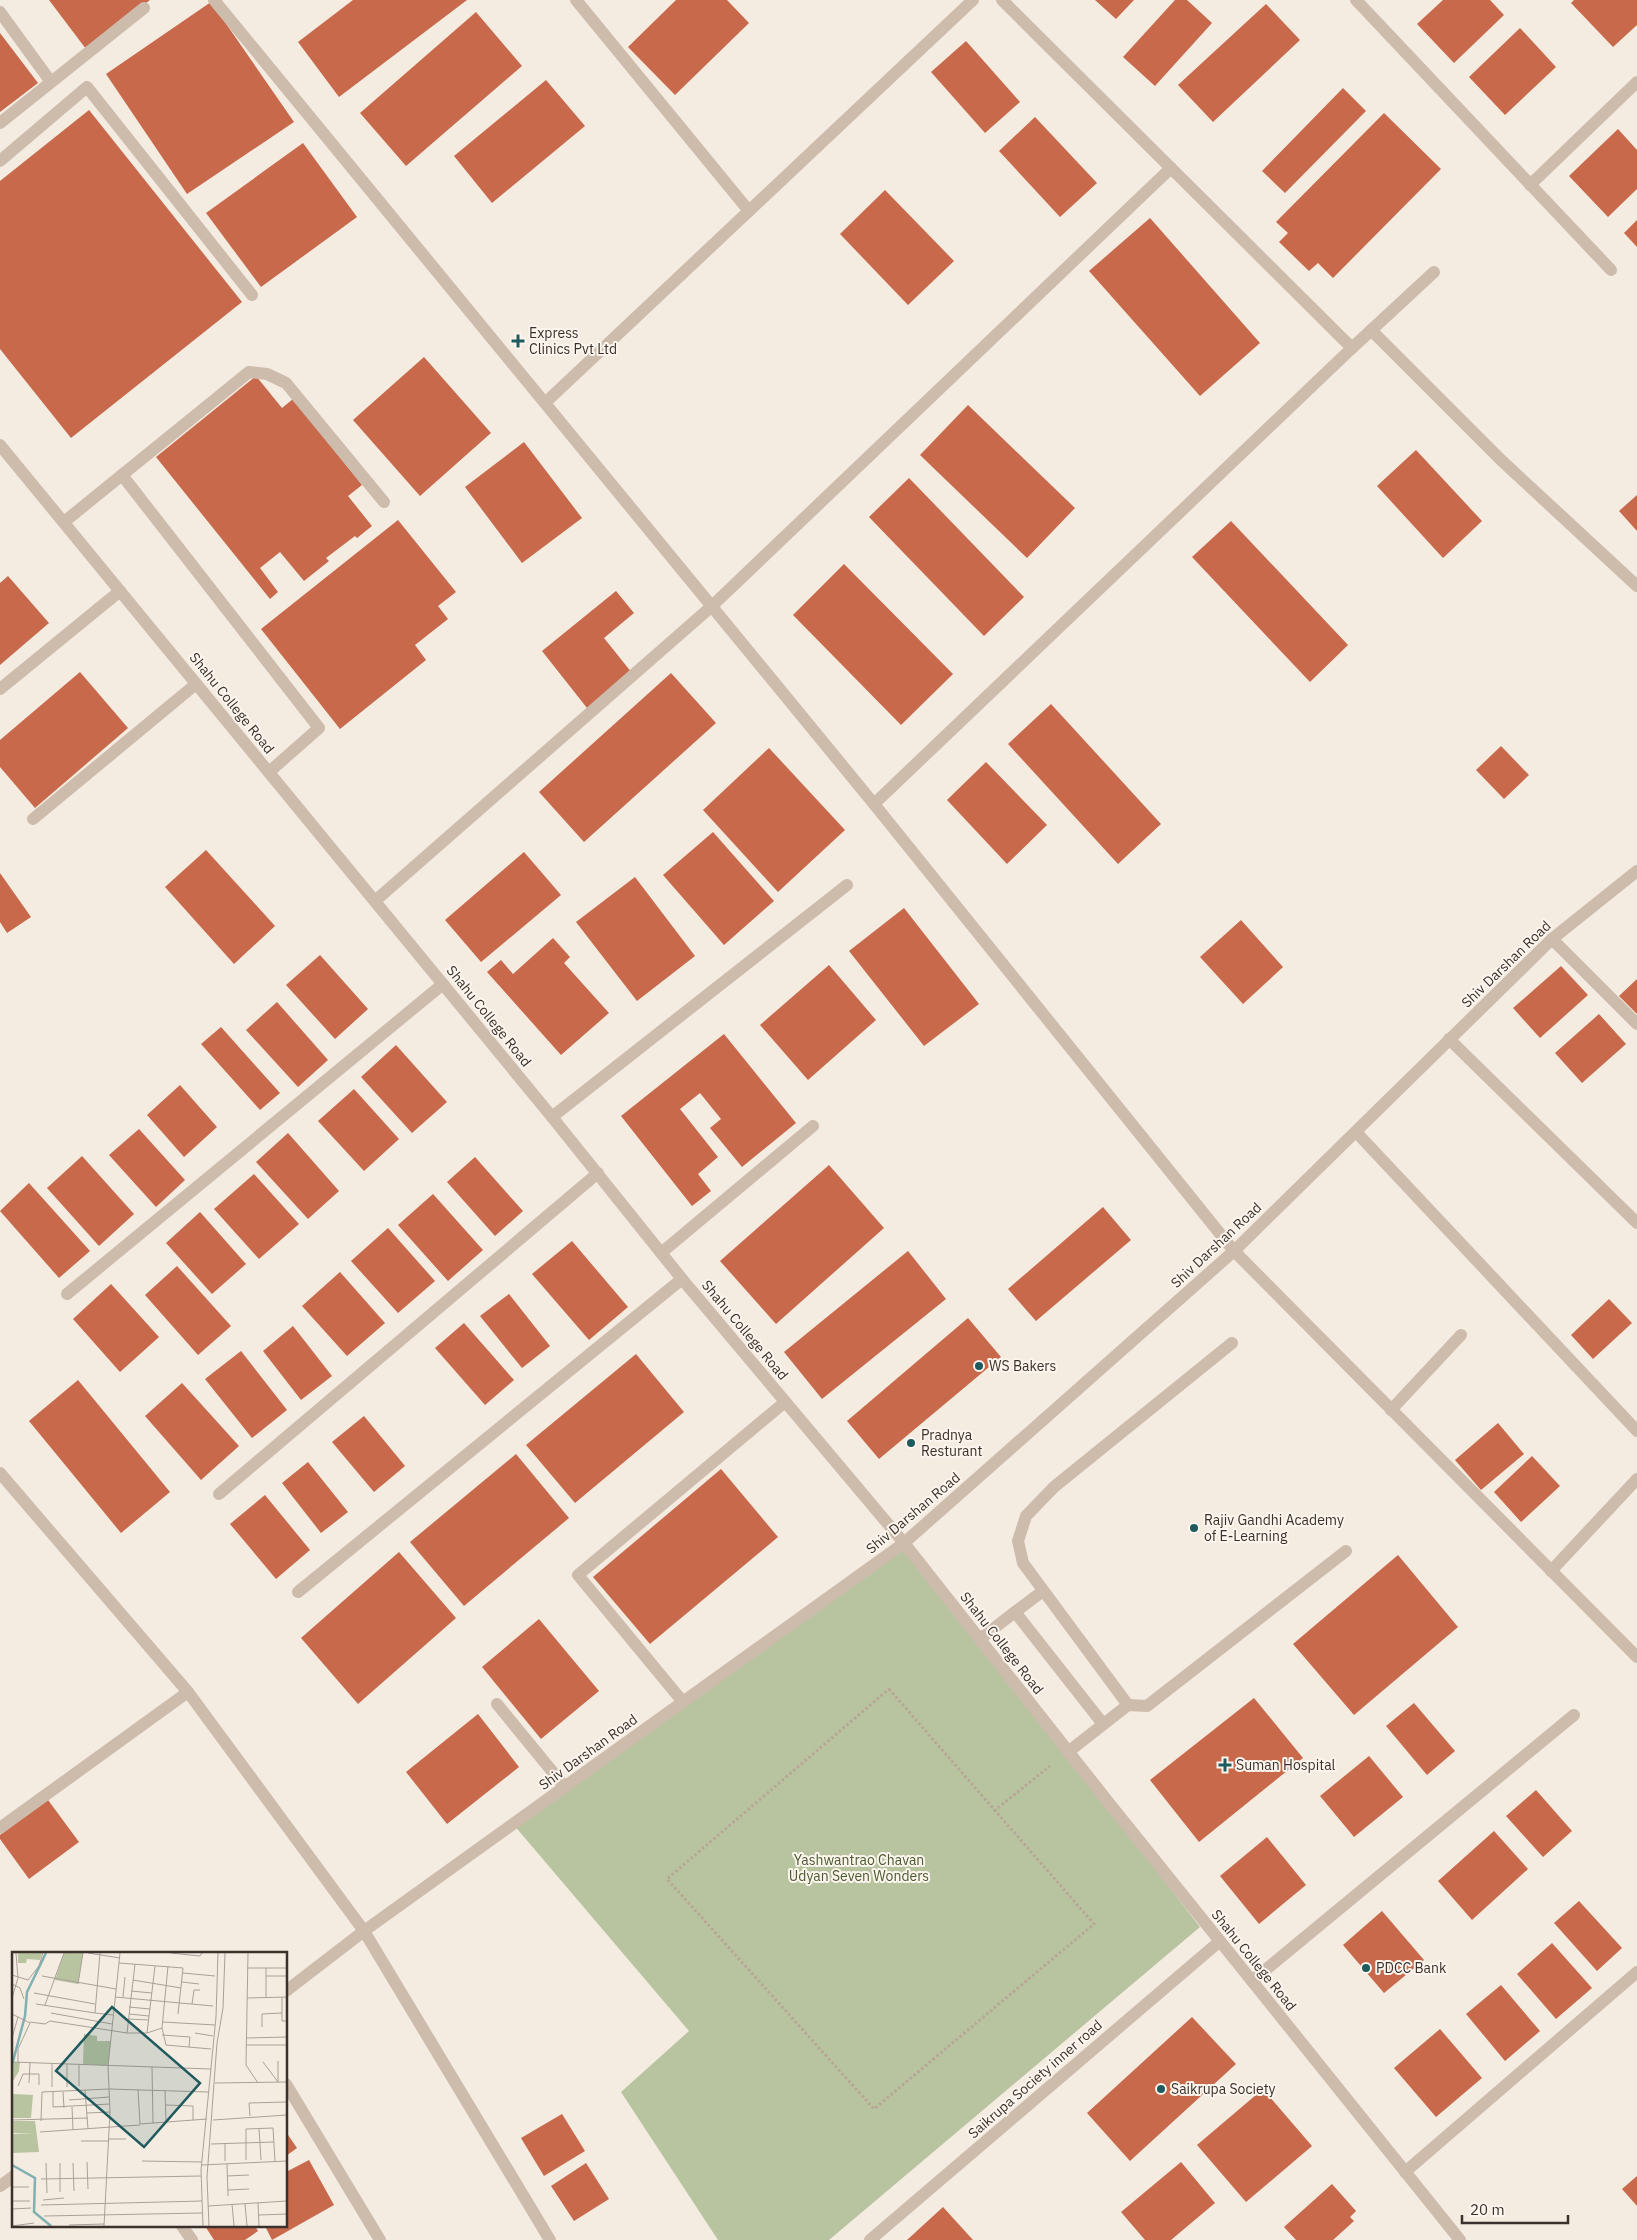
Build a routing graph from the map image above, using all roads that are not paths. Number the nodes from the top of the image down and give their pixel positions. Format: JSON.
{"nodes":[{"id":1,"x":214,"y":0,"type":"edge"},
{"id":2,"x":576,"y":0,"type":"edge"},
{"id":3,"x":973,"y":0,"type":"edge"},
{"id":4,"x":1002,"y":0,"type":"edge"},
{"id":5,"x":1356,"y":0,"type":"edge"},
{"id":6,"x":144,"y":8,"type":"dead end"},
{"id":7,"x":0,"y":12,"type":"edge"},
{"id":8,"x":51,"y":82,"type":"junction"},
{"id":9,"x":1637,"y":82,"type":"edge"},
{"id":10,"x":0,"y":123,"type":"edge"},
{"id":11,"x":0,"y":161,"type":"edge"},
{"id":12,"x":1171,"y":168,"type":"junction"},
{"id":13,"x":1530,"y":185,"type":"junction"},
{"id":14,"x":749,"y":210,"type":"junction"},
{"id":15,"x":1611,"y":270,"type":"dead end"},
{"id":16,"x":1434,"y":272,"type":"dead end"},
{"id":17,"x":252,"y":295,"type":"dead end"},
{"id":18,"x":1371,"y":330,"type":"junction"},
{"id":19,"x":1352,"y":348,"type":"junction"},
{"id":20,"x":546,"y":402,"type":"junction"},
{"id":21,"x":0,"y":445,"type":"edge"},
{"id":22,"x":122,"y":475,"type":"junction"},
{"id":23,"x":384,"y":502,"type":"dead end"},
{"id":24,"x":64,"y":522,"type":"junction"},
{"id":25,"x":1637,"y":586,"type":"edge"},
{"id":26,"x":120,"y":591,"type":"junction"},
{"id":27,"x":712,"y":606,"type":"junction"},
{"id":28,"x":196,"y":684,"type":"junction"},
{"id":29,"x":0,"y":689,"type":"edge"},
{"id":30,"x":269,"y":772,"type":"junction"},
{"id":31,"x":874,"y":804,"type":"junction"},
{"id":32,"x":33,"y":819,"type":"dead end"},
{"id":33,"x":1637,"y":871,"type":"edge"},
{"id":34,"x":846,"y":885,"type":"dead end"},
{"id":35,"x":375,"y":901,"type":"junction"},
{"id":36,"x":1552,"y":939,"type":"junction"},
{"id":37,"x":443,"y":984,"type":"junction"},
{"id":38,"x":1637,"y":1024,"type":"edge"},
{"id":39,"x":1449,"y":1039,"type":"junction"},
{"id":40,"x":552,"y":1117,"type":"junction"},
{"id":41,"x":813,"y":1126,"type":"dead end"},
{"id":42,"x":1356,"y":1132,"type":"junction"},
{"id":43,"x":598,"y":1173,"type":"junction"},
{"id":44,"x":1637,"y":1222,"type":"edge"},
{"id":45,"x":1234,"y":1251,"type":"junction"},
{"id":46,"x":661,"y":1253,"type":"junction"},
{"id":47,"x":682,"y":1279,"type":"junction"},
{"id":48,"x":67,"y":1294,"type":"dead end"},
{"id":49,"x":1461,"y":1335,"type":"dead end"},
{"id":50,"x":1232,"y":1343,"type":"dead end"},
{"id":51,"x":786,"y":1402,"type":"junction"},
{"id":52,"x":1391,"y":1410,"type":"junction"},
{"id":53,"x":1637,"y":1431,"type":"edge"},
{"id":54,"x":0,"y":1474,"type":"edge"},
{"id":55,"x":1637,"y":1479,"type":"edge"},
{"id":56,"x":219,"y":1494,"type":"dead end"},
{"id":57,"x":904,"y":1543,"type":"junction"},
{"id":58,"x":1346,"y":1550,"type":"dead end"},
{"id":59,"x":1551,"y":1571,"type":"junction"},
{"id":60,"x":1044,"y":1591,"type":"junction"},
{"id":61,"x":298,"y":1592,"type":"dead end"},
{"id":62,"x":1015,"y":1612,"type":"junction"},
{"id":63,"x":980,"y":1639,"type":"junction"},
{"id":64,"x":1637,"y":1657,"type":"edge"},
{"id":65,"x":188,"y":1692,"type":"junction"},
{"id":66,"x":683,"y":1702,"type":"junction"},
{"id":67,"x":497,"y":1704,"type":"dead end"},
{"id":68,"x":1128,"y":1705,"type":"junction"},
{"id":69,"x":1574,"y":1715,"type":"dead end"},
{"id":70,"x":1103,"y":1724,"type":"junction"},
{"id":71,"x":1068,"y":1752,"type":"junction"},
{"id":72,"x":565,"y":1787,"type":"junction"},
{"id":73,"x":0,"y":1828,"type":"edge"},
{"id":74,"x":364,"y":1931,"type":"junction"},
{"id":75,"x":1220,"y":1941,"type":"junction"},
{"id":76,"x":1637,"y":1972,"type":"edge"},
{"id":77,"x":1252,"y":1981,"type":"junction"},
{"id":78,"x":288,"y":1989,"type":"edge"},
{"id":79,"x":288,"y":2087,"type":"edge"},
{"id":80,"x":1405,"y":2172,"type":"junction"},
{"id":81,"x":12,"y":2177,"type":"edge"},
{"id":82,"x":0,"y":2186,"type":"edge"},
{"id":83,"x":183,"y":2228,"type":"edge"},
{"id":84,"x":1458,"y":2239,"type":"edge"},
{"id":85,"x":192,"y":2240,"type":"edge"},
{"id":86,"x":380,"y":2240,"type":"edge"},
{"id":87,"x":550,"y":2240,"type":"edge"},
{"id":88,"x":870,"y":2240,"type":"edge"}],
"edges":[{"from":1,"to":20,"type":"street"},
{"from":2,"to":14,"type":"street"},
{"from":3,"to":14,"type":"street"},
{"from":4,"to":12,"type":"street"},
{"from":5,"to":13,"type":"street"},
{"from":6,"to":8,"type":"street"},
{"from":7,"to":8,"type":"street"},
{"from":8,"to":10,"type":"street"},
{"from":9,"to":13,"type":"street"},
{"from":11,"to":17,"type":"street"},
{"from":12,"to":19,"type":"street"},
{"from":12,"to":27,"type":"street"},
{"from":13,"to":15,"type":"street"},
{"from":14,"to":20,"type":"street"},
{"from":16,"to":18,"type":"street"},
{"from":18,"to":19,"type":"street"},
{"from":18,"to":25,"type":"street"},
{"from":19,"to":31,"type":"street"},
{"from":20,"to":27,"type":"street"},
{"from":21,"to":24,"type":"street","name":"Shahu College Road"},
{"from":22,"to":23,"type":"street"},
{"from":22,"to":24,"type":"street"},
{"from":22,"to":30,"type":"street"},
{"from":24,"to":26,"type":"street","name":"Shahu College Road"},
{"from":26,"to":28,"type":"street","name":"Shahu College Road"},
{"from":26,"to":29,"type":"street"},
{"from":27,"to":31,"type":"street"},
{"from":27,"to":35,"type":"street"},
{"from":28,"to":30,"type":"street","name":"Shahu College Road"},
{"from":28,"to":32,"type":"street"},
{"from":30,"to":35,"type":"street","name":"Shahu College Road"},
{"from":31,"to":45,"type":"street"},
{"from":33,"to":36,"type":"street","name":"Shiv Darshan Road"},
{"from":34,"to":40,"type":"street"},
{"from":35,"to":37,"type":"street","name":"Shahu College Road"},
{"from":36,"to":38,"type":"street"},
{"from":36,"to":39,"type":"street","name":"Shiv Darshan Road"},
{"from":37,"to":40,"type":"street","name":"Shahu College Road"},
{"from":37,"to":48,"type":"street"},
{"from":39,"to":42,"type":"street","name":"Shiv Darshan Road"},
{"from":39,"to":44,"type":"street"},
{"from":40,"to":43,"type":"street","name":"Shahu College Road"},
{"from":41,"to":46,"type":"street"},
{"from":42,"to":45,"type":"street","name":"Shiv Darshan Road"},
{"from":42,"to":53,"type":"street"},
{"from":43,"to":46,"type":"street","name":"Shahu College Road"},
{"from":43,"to":56,"type":"street"},
{"from":45,"to":52,"type":"street"},
{"from":45,"to":57,"type":"street","name":"Shiv Darshan Road"},
{"from":46,"to":47,"type":"street","name":"Shahu College Road"},
{"from":47,"to":51,"type":"street","name":"Shahu College Road"},
{"from":47,"to":61,"type":"street"},
{"from":49,"to":52,"type":"street"},
{"from":50,"to":60,"type":"street"},
{"from":51,"to":57,"type":"street","name":"Shahu College Road"},
{"from":51,"to":66,"type":"street"},
{"from":52,"to":59,"type":"street"},
{"from":54,"to":65,"type":"street"},
{"from":55,"to":59,"type":"street"},
{"from":57,"to":63,"type":"street","name":"Shahu College Road"},
{"from":57,"to":66,"type":"street","name":"Shiv Darshan Road"},
{"from":58,"to":68,"type":"street"},
{"from":59,"to":64,"type":"street"},
{"from":60,"to":62,"type":"street"},
{"from":60,"to":68,"type":"street"},
{"from":62,"to":63,"type":"street"},
{"from":62,"to":70,"type":"street"},
{"from":63,"to":71,"type":"street","name":"Shahu College Road"},
{"from":65,"to":73,"type":"street"},
{"from":65,"to":74,"type":"street"},
{"from":66,"to":72,"type":"street","name":"Shiv Darshan Road"},
{"from":67,"to":72,"type":"street"},
{"from":68,"to":70,"type":"street"},
{"from":69,"to":77,"type":"street"},
{"from":70,"to":71,"type":"street"},
{"from":71,"to":75,"type":"street","name":"Shahu College Road"},
{"from":72,"to":74,"type":"street","name":"Shiv Darshan Road"},
{"from":74,"to":78,"type":"street","name":"Shiv Darshan Road"},
{"from":74,"to":87,"type":"street"},
{"from":75,"to":77,"type":"street","name":"Shahu College Road"},
{"from":75,"to":88,"type":"street","name":"Saikrupa Society inner road"},
{"from":76,"to":80,"type":"street"},
{"from":77,"to":80,"type":"street","name":"Shahu College Road"},
{"from":79,"to":86,"type":"street"},
{"from":80,"to":84,"type":"street","name":"Shahu College Road"},
{"from":81,"to":82,"type":"street"},
{"from":83,"to":85,"type":"street"}]}
